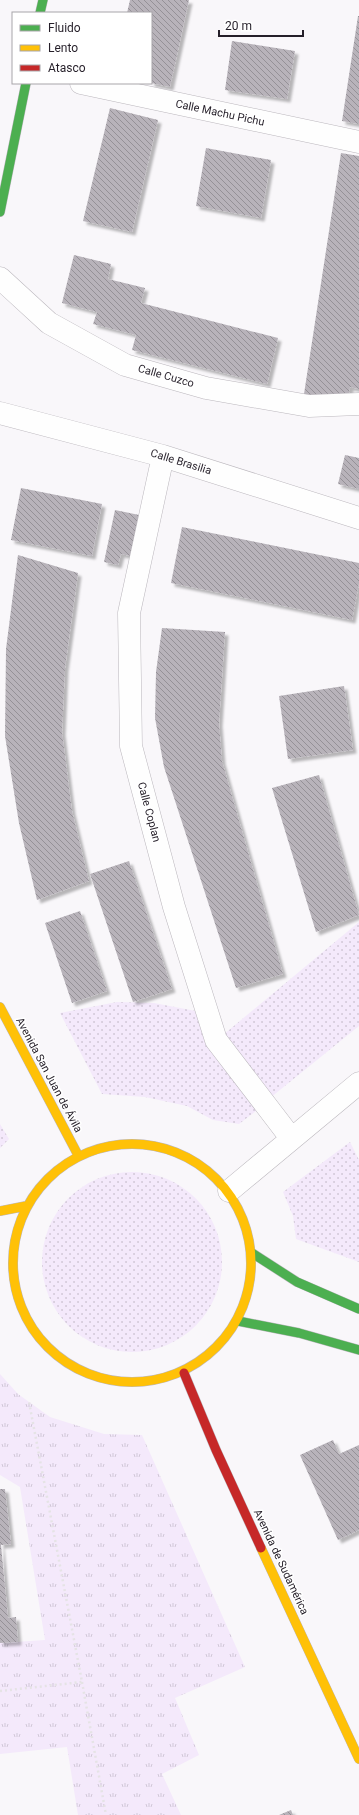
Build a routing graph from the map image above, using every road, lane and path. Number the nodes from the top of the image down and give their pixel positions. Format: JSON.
{"nodes":[{"id":1,"x":43,"y":0,"type":"edge"},
{"id":2,"x":40,"y":12,"type":"edge"},
{"id":3,"x":26,"y":84,"type":"edge"},
{"id":4,"x":86,"y":84,"type":"edge"},
{"id":5,"x":359,"y":142,"type":"edge"},
{"id":6,"x":0,"y":212,"type":"edge"},
{"id":7,"x":0,"y":278,"type":"edge"},
{"id":8,"x":359,"y":404,"type":"edge"},
{"id":9,"x":0,"y":413,"type":"edge"},
{"id":10,"x":163,"y":456,"type":"junction"},
{"id":11,"x":359,"y":518,"type":"edge"},
{"id":12,"x":0,"y":1007,"type":"edge"},
{"id":13,"x":359,"y":1084,"type":"edge"},
{"id":14,"x":290,"y":1138,"type":"junction"},
{"id":15,"x":78,"y":1155,"type":"junction"},
{"id":16,"x":229,"y":1191,"type":"junction"},
{"id":17,"x":26,"y":1206,"type":"junction"},
{"id":18,"x":0,"y":1211,"type":"edge"},
{"id":19,"x":252,"y":1253,"type":"junction"},
{"id":20,"x":6,"y":1287,"type":"dead end"},
{"id":21,"x":17,"y":1296,"type":"junction"},
{"id":22,"x":359,"y":1309,"type":"edge"},
{"id":23,"x":238,"y":1321,"type":"junction"},
{"id":24,"x":359,"y":1350,"type":"edge"},
{"id":25,"x":184,"y":1373,"type":"junction"},
{"id":26,"x":29,"y":1402,"type":"dead end"},
{"id":27,"x":82,"y":1682,"type":"junction"},
{"id":28,"x":0,"y":1691,"type":"edge"},
{"id":29,"x":359,"y":1759,"type":"edge"},
{"id":30,"x":106,"y":1815,"type":"edge"}],
"edges":[{"from":1,"to":2,"type":"street"},
{"from":3,"to":6,"type":"street"},
{"from":4,"to":5,"type":"street","name":"Calle Machu Pichu"},
{"from":7,"to":8,"type":"street","name":"Calle Cuzco"},
{"from":9,"to":10,"type":"street","name":"Calle Brasilia"},
{"from":10,"to":11,"type":"street","name":"Calle Brasilia"},
{"from":10,"to":14,"type":"street","name":"Calle Coplan"},
{"from":12,"to":15,"type":"street","name":"Avenida San Juan de Ávila"},
{"from":13,"to":14,"type":"street"},
{"from":14,"to":16,"type":"street"},
{"from":15,"to":16,"type":"street"},
{"from":15,"to":17,"type":"street"},
{"from":16,"to":19,"type":"street"},
{"from":17,"to":18,"type":"street"},
{"from":17,"to":21,"type":"street"},
{"from":19,"to":22,"type":"street"},
{"from":19,"to":23,"type":"street"},
{"from":20,"to":21,"type":"street"},
{"from":21,"to":25,"type":"street"},
{"from":23,"to":24,"type":"street"},
{"from":23,"to":25,"type":"street"},
{"from":25,"to":29,"type":"street","name":"Avenida de Sudamérica"},
{"from":26,"to":27,"type":"path"},
{"from":27,"to":28,"type":"path"},
{"from":27,"to":30,"type":"path"}]}
